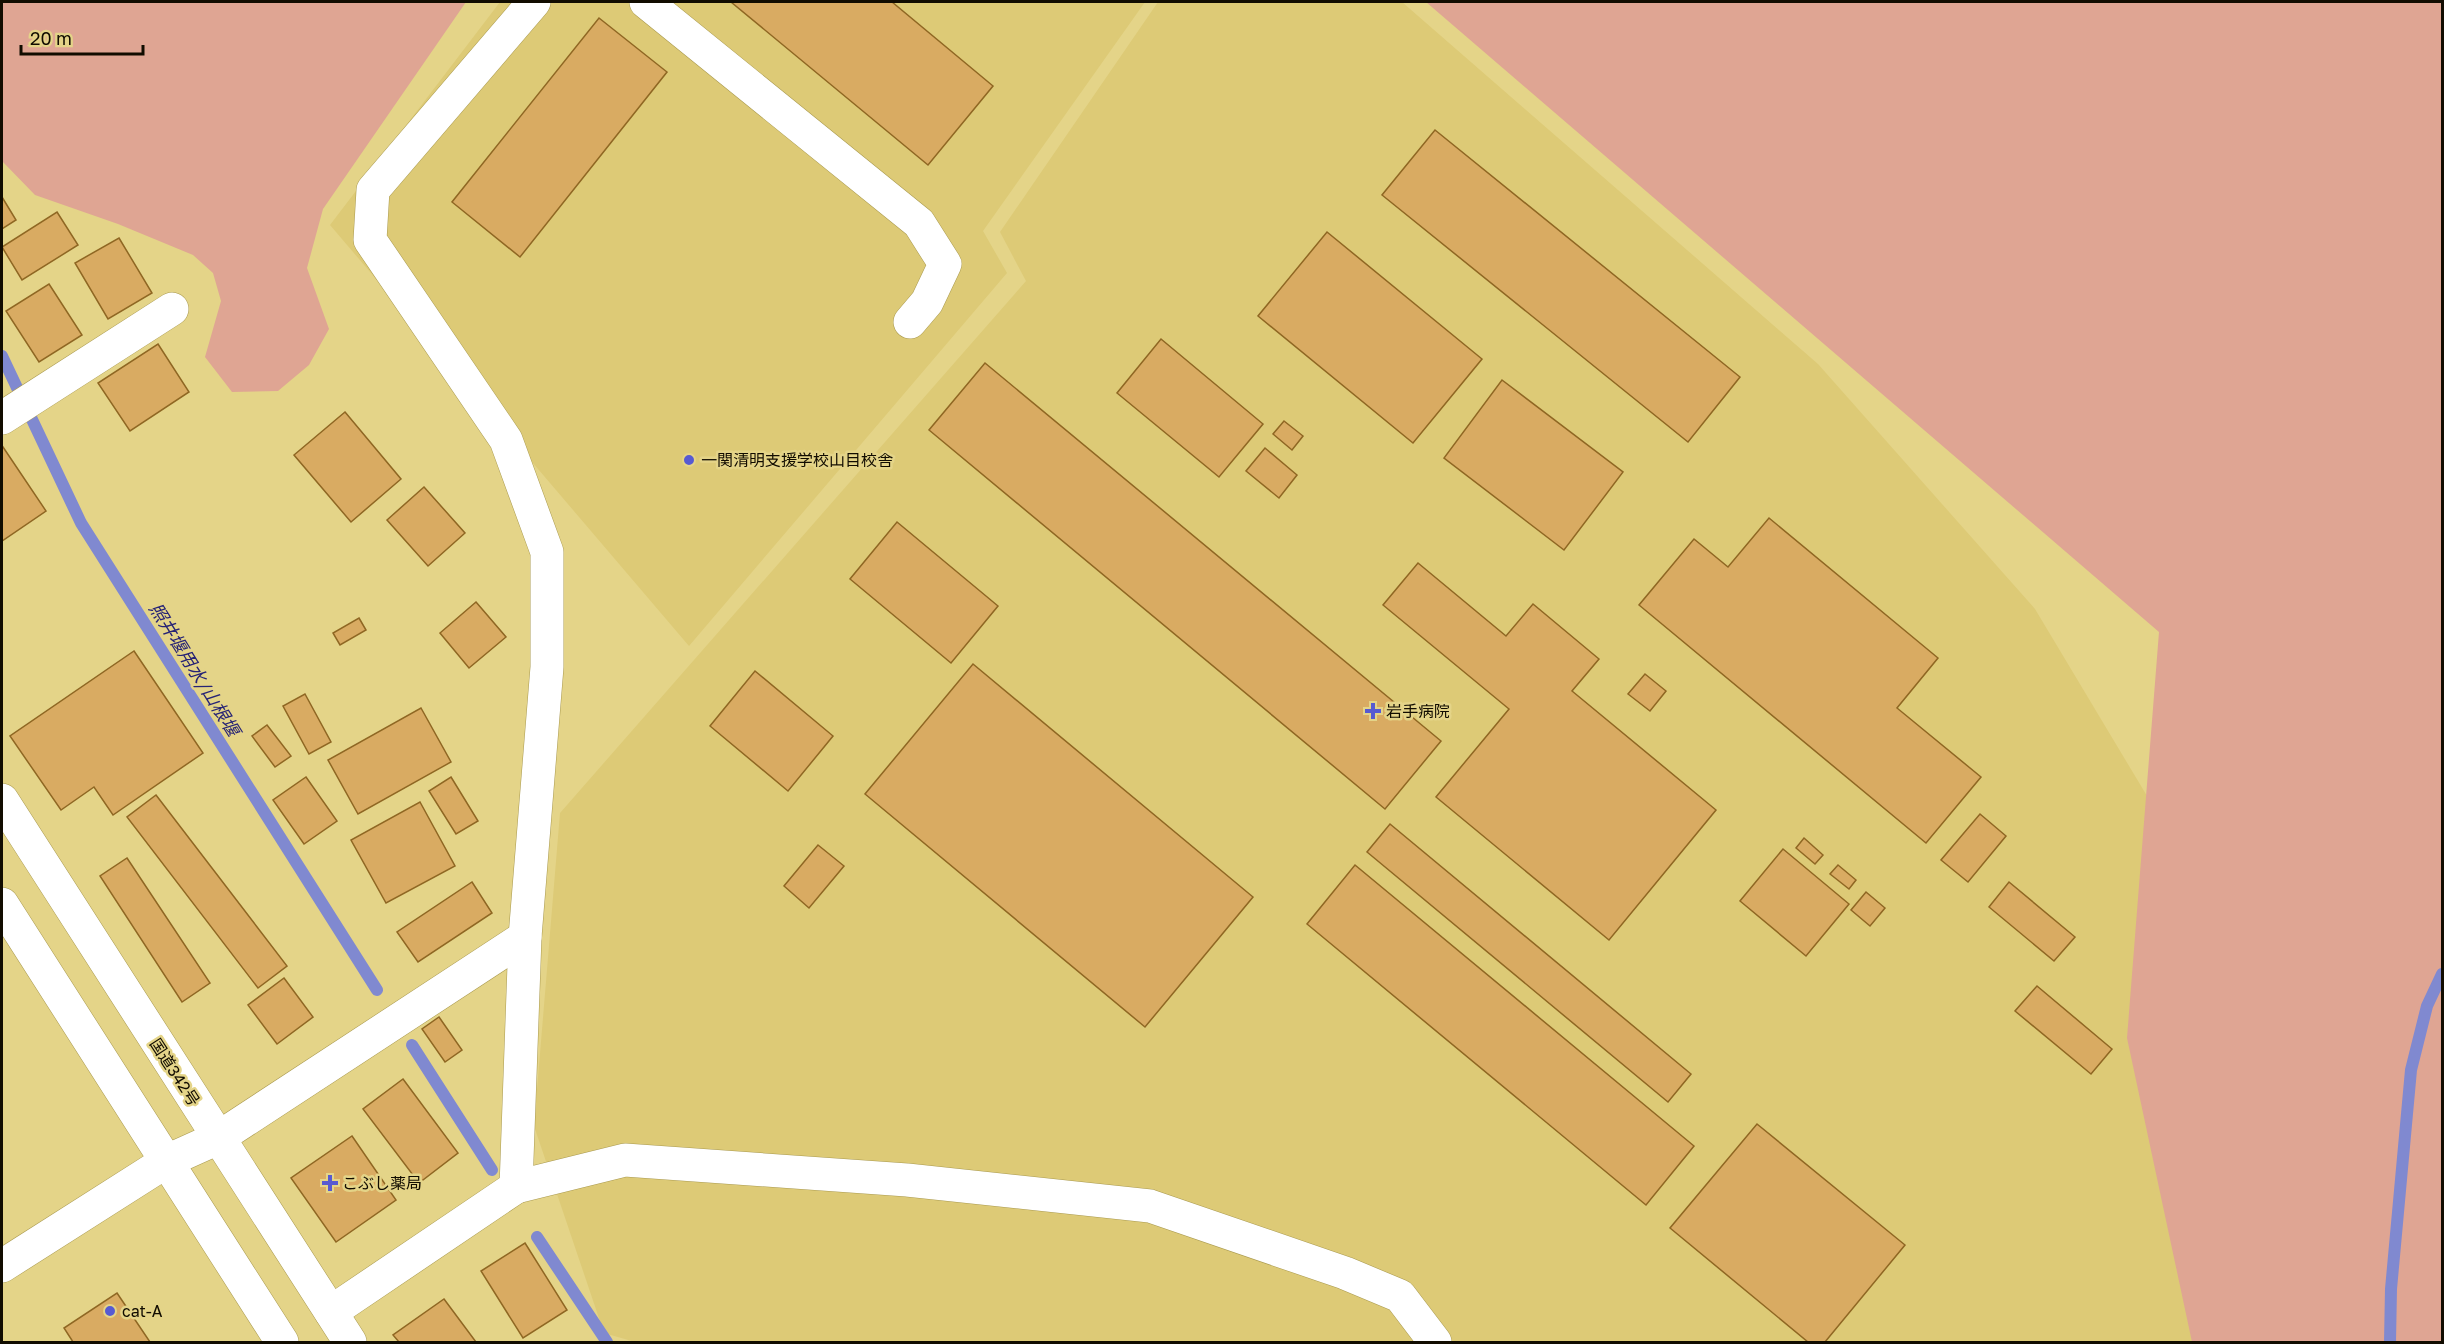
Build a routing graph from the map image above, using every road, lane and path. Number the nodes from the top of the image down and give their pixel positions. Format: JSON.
{"nodes":[{"id":1,"x":534,"y":2,"type":"edge"},
{"id":2,"x":646,"y":2,"type":"edge"},
{"id":3,"x":172,"y":309,"type":"dead end"},
{"id":4,"x":910,"y":322,"type":"dead end"},
{"id":5,"x":3,"y":411,"type":"edge"},
{"id":6,"x":2,"y":800,"type":"edge"},
{"id":7,"x":2,"y":904,"type":"edge"},
{"id":8,"x":525,"y":937,"type":"junction"},
{"id":9,"x":218,"y":1138,"type":"junction"},
{"id":10,"x":167,"y":1161,"type":"junction"},
{"id":11,"x":516,"y":1187,"type":"junction"},
{"id":12,"x":2,"y":1266,"type":"edge"},
{"id":13,"x":331,"y":1312,"type":"junction"},
{"id":14,"x":282,"y":1342,"type":"edge"},
{"id":15,"x":350,"y":1342,"type":"edge"},
{"id":16,"x":1435,"y":1342,"type":"edge"}],
"edges":[{"from":1,"to":8,"type":"main road"},
{"from":2,"to":4,"type":"main road"},
{"from":3,"to":5,"type":"main road"},
{"from":6,"to":9,"type":"main road","name":"国道342号"},
{"from":7,"to":10,"type":"main road"},
{"from":8,"to":9,"type":"main road"},
{"from":8,"to":11,"type":"main road"},
{"from":9,"to":10,"type":"main road"},
{"from":9,"to":13,"type":"main road","name":"国道342号"},
{"from":10,"to":12,"type":"main road"},
{"from":10,"to":14,"type":"main road"},
{"from":11,"to":13,"type":"main road"},
{"from":11,"to":16,"type":"main road"},
{"from":13,"to":15,"type":"main road","name":"国道342号"}]}
